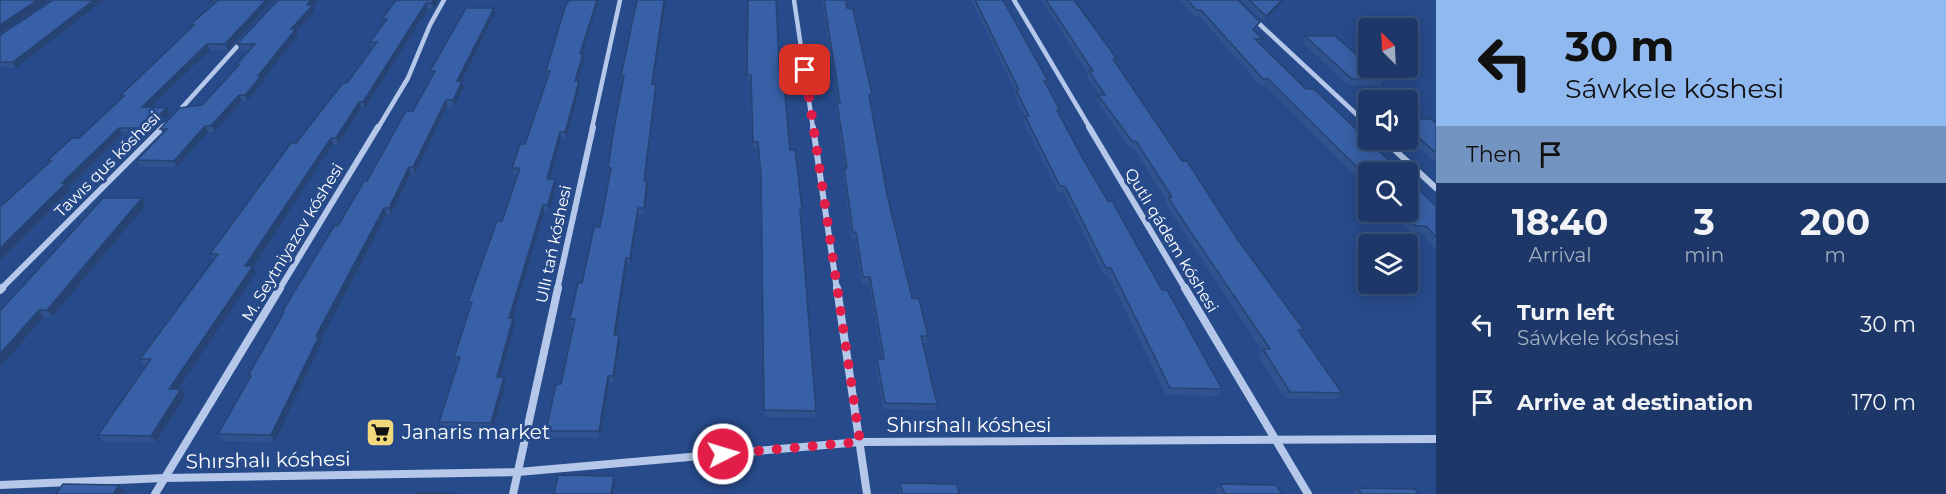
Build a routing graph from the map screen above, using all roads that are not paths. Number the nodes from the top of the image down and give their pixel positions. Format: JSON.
{"nodes":[{"id":1,"x":444,"y":0,"type":"edge"},
{"id":2,"x":620,"y":0,"type":"edge"},
{"id":3,"x":794,"y":0,"type":"edge"},
{"id":4,"x":1014,"y":0,"type":"edge"},
{"id":5,"x":1251,"y":16,"type":"edge"},
{"id":6,"x":248,"y":35,"type":"edge"},
{"id":7,"x":1358,"y":116,"type":"edge"},
{"id":8,"x":1395,"y":150,"type":"edge"},
{"id":9,"x":1436,"y":188,"type":"edge"},
{"id":10,"x":0,"y":290,"type":"edge"},
{"id":11,"x":1436,"y":439,"type":"edge"},
{"id":12,"x":1275,"y":440,"type":"junction"},
{"id":13,"x":860,"y":442,"type":"junction"},
{"id":14,"x":518,"y":472,"type":"junction"},
{"id":15,"x":165,"y":478,"type":"junction"},
{"id":16,"x":0,"y":485,"type":"edge"},
{"id":17,"x":155,"y":494,"type":"edge"},
{"id":18,"x":513,"y":494,"type":"edge"},
{"id":19,"x":867,"y":494,"type":"edge"},
{"id":20,"x":1308,"y":494,"type":"edge"}],
"edges":[{"from":1,"to":15,"type":"street","name":"M. Seytniyazov kóshesi"},
{"from":2,"to":14,"type":"street","name":"Ullı tań kóshesi"},
{"from":3,"to":13,"type":"street"},
{"from":4,"to":12,"type":"street","name":"Qutlı qádem kóshesi"},
{"from":5,"to":7,"type":"street"},
{"from":6,"to":10,"type":"street","name":"Tawıs qus kóshesi"},
{"from":8,"to":9,"type":"street"},
{"from":11,"to":12,"type":"street","name":"Shırshalı kóshesi"},
{"from":12,"to":13,"type":"street","name":"Shırshalı kóshesi"},
{"from":12,"to":20,"type":"street","name":"Qutlı qádem kóshesi"},
{"from":13,"to":14,"type":"street","name":"Shırshalı kóshesi"},
{"from":13,"to":19,"type":"street"},
{"from":14,"to":15,"type":"street","name":"Shırshalı kóshesi"},
{"from":14,"to":18,"type":"street","name":"Ullı tań kóshesi"},
{"from":15,"to":16,"type":"street","name":"Shırshalı kóshesi"},
{"from":15,"to":17,"type":"street","name":"M. Seytniyazov kóshesi"}]}
